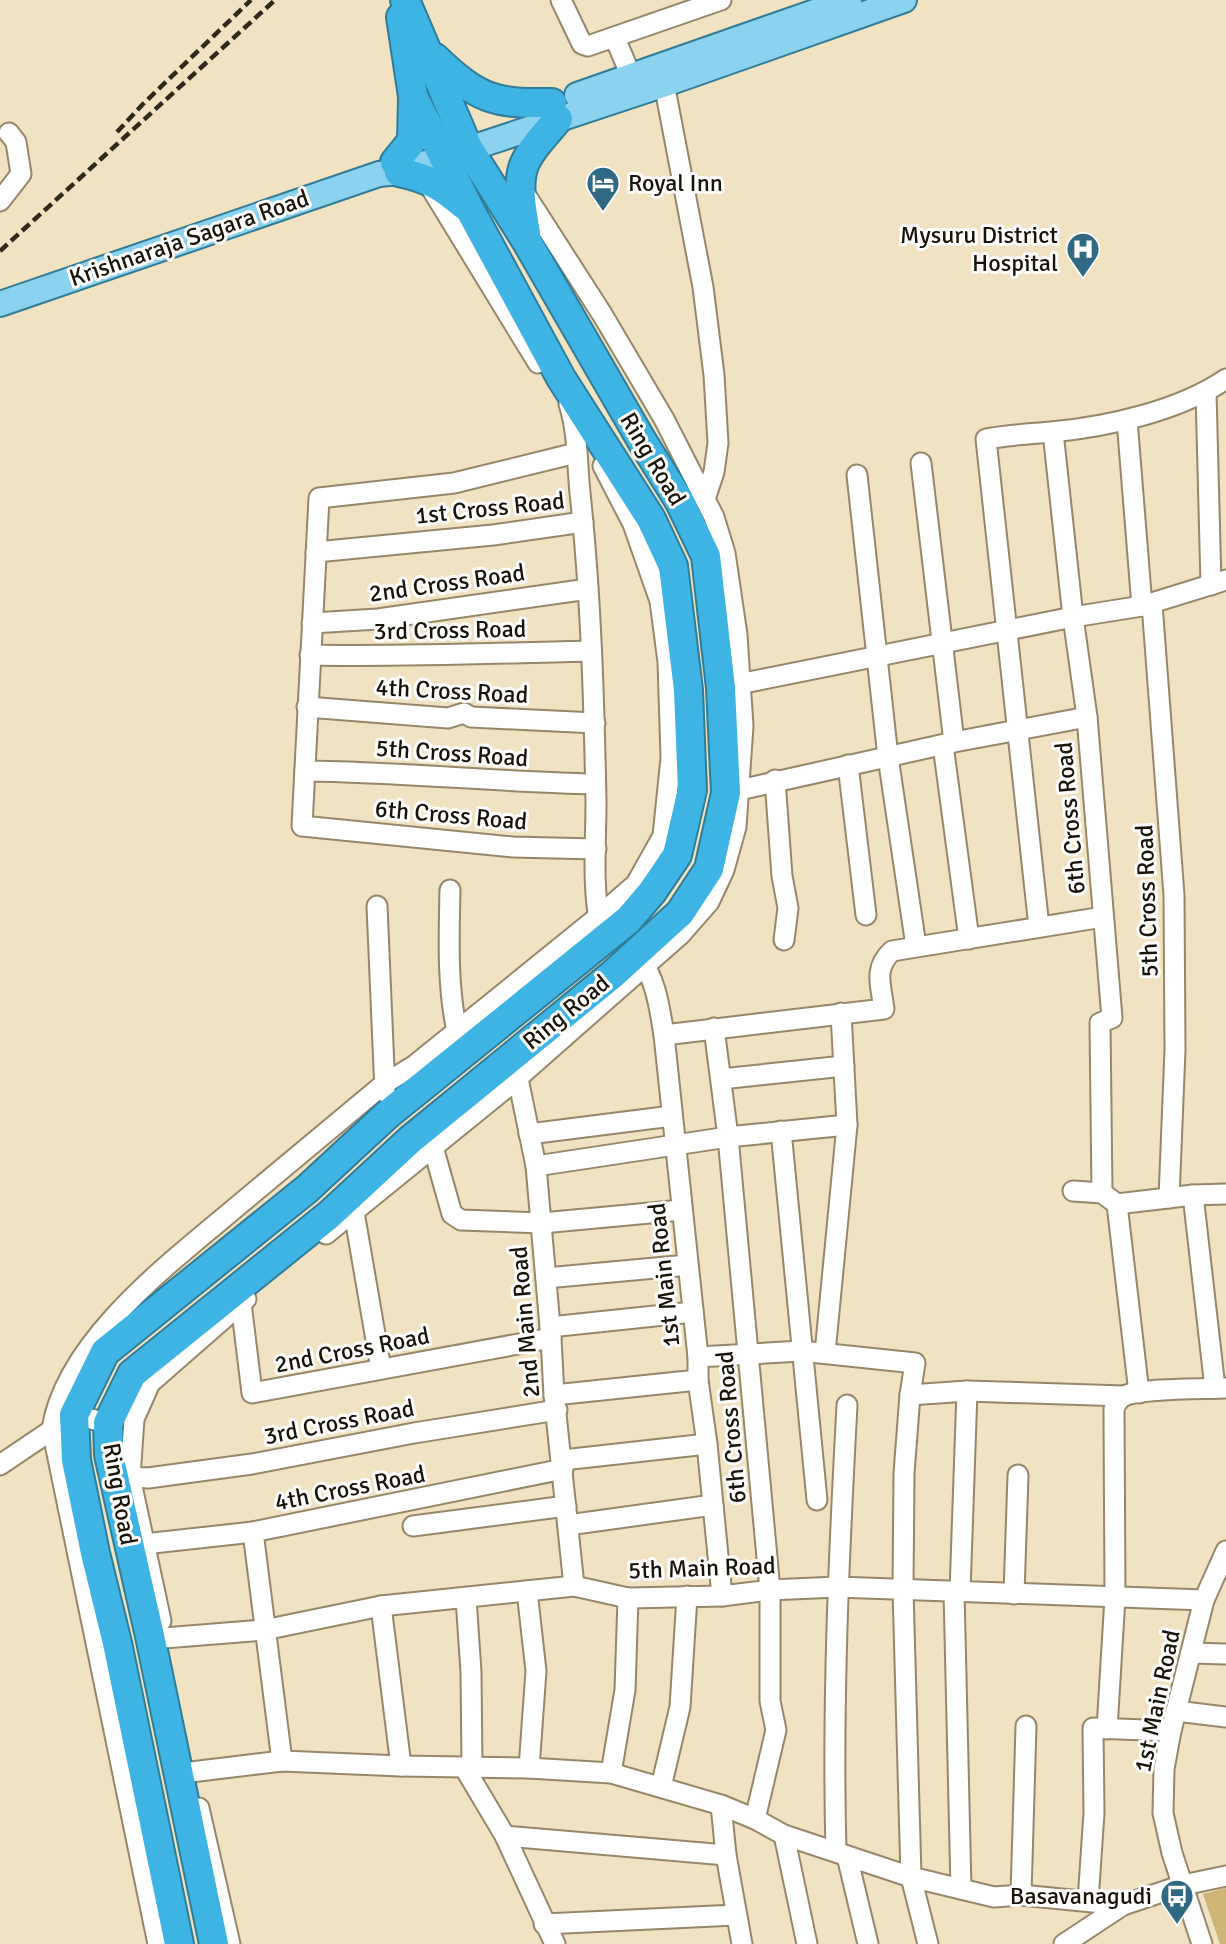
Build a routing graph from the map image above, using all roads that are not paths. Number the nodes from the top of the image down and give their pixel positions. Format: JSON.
{"nodes":[{"id":1,"x":399,"y":0,"type":"edge"},
{"id":2,"x":405,"y":0,"type":"edge"},
{"id":3,"x":561,"y":0,"type":"edge"},
{"id":4,"x":722,"y":0,"type":"edge"},
{"id":5,"x":849,"y":0,"type":"edge"},
{"id":6,"x":904,"y":0,"type":"edge"},
{"id":7,"x":615,"y":38,"type":"junction"},
{"id":8,"x":425,"y":48,"type":"junction"},
{"id":9,"x":663,"y":75,"type":"junction"},
{"id":10,"x":631,"y":76,"type":"junction"},
{"id":11,"x":413,"y":96,"type":"junction"},
{"id":12,"x":555,"y":111,"type":"junction"},
{"id":13,"x":9,"y":133,"type":"dead end"},
{"id":14,"x":453,"y":145,"type":"junction"},
{"id":15,"x":399,"y":171,"type":"junction"},
{"id":16,"x":522,"y":190,"type":"junction"},
{"id":17,"x":0,"y":201,"type":"edge"},
{"id":18,"x":470,"y":210,"type":"junction"},
{"id":19,"x":527,"y":242,"type":"junction"},
{"id":20,"x":0,"y":304,"type":"edge"},
{"id":21,"x":561,"y":378,"type":"junction"},
{"id":22,"x":1226,"y":379,"type":"edge"},
{"id":23,"x":1206,"y":392,"type":"junction"},
{"id":24,"x":1127,"y":420,"type":"junction"},
{"id":25,"x":575,"y":424,"type":"junction"},
{"id":26,"x":1053,"y":432,"type":"junction"},
{"id":27,"x":576,"y":453,"type":"junction"},
{"id":28,"x":920,"y":463,"type":"dead end"},
{"id":29,"x":857,"y":475,"type":"dead end"},
{"id":30,"x":705,"y":499,"type":"junction"},
{"id":31,"x":583,"y":522,"type":"junction"},
{"id":32,"x":316,"y":552,"type":"junction"},
{"id":33,"x":1219,"y":583,"type":"edge"},
{"id":34,"x":589,"y":589,"type":"junction"},
{"id":35,"x":1147,"y":605,"type":"junction"},
{"id":36,"x":1073,"y":617,"type":"junction"},
{"id":37,"x":312,"y":623,"type":"junction"},
{"id":38,"x":1007,"y":631,"type":"junction"},
{"id":39,"x":942,"y":644,"type":"junction"},
{"id":40,"x":591,"y":651,"type":"junction"},
{"id":41,"x":310,"y":655,"type":"junction"},
{"id":42,"x":877,"y":658,"type":"junction"},
{"id":43,"x":740,"y":684,"type":"junction"},
{"id":44,"x":307,"y":707,"type":"junction"},
{"id":45,"x":1087,"y":717,"type":"junction"},
{"id":46,"x":594,"y":723,"type":"junction"},
{"id":47,"x":1016,"y":731,"type":"junction"},
{"id":48,"x":948,"y":743,"type":"junction"},
{"id":49,"x":888,"y":757,"type":"junction"},
{"id":50,"x":848,"y":765,"type":"junction"},
{"id":51,"x":305,"y":771,"type":"junction"},
{"id":52,"x":775,"y":780,"type":"junction"},
{"id":53,"x":595,"y":785,"type":"junction"},
{"id":54,"x":739,"y":790,"type":"junction"},
{"id":55,"x":596,"y":849,"type":"junction"},
{"id":56,"x":450,"y":890,"type":"dead end"},
{"id":57,"x":377,"y":906,"type":"dead end"},
{"id":58,"x":866,"y":915,"type":"dead end"},
{"id":59,"x":1103,"y":917,"type":"junction"},
{"id":60,"x":1039,"y":927,"type":"junction"},
{"id":61,"x":601,"y":928,"type":"junction"},
{"id":62,"x":969,"y":939,"type":"junction"},
{"id":63,"x":784,"y":940,"type":"dead end"},
{"id":64,"x":916,"y":946,"type":"junction"},
{"id":65,"x":640,"y":960,"type":"junction"},
{"id":66,"x":556,"y":977,"type":"junction"},
{"id":67,"x":573,"y":1006,"type":"junction"},
{"id":68,"x":841,"y":1013,"type":"junction"},
{"id":69,"x":714,"y":1028,"type":"junction"},
{"id":70,"x":457,"y":1031,"type":"junction"},
{"id":71,"x":664,"y":1035,"type":"junction"},
{"id":72,"x":515,"y":1066,"type":"junction"},
{"id":73,"x":844,"y":1066,"type":"junction"},
{"id":74,"x":721,"y":1079,"type":"junction"},
{"id":75,"x":384,"y":1084,"type":"junction"},
{"id":76,"x":388,"y":1114,"type":"junction"},
{"id":77,"x":672,"y":1116,"type":"junction"},
{"id":78,"x":847,"y":1125,"type":"junction"},
{"id":79,"x":781,"y":1131,"type":"junction"},
{"id":80,"x":529,"y":1133,"type":"junction"},
{"id":81,"x":728,"y":1137,"type":"junction"},
{"id":82,"x":675,"y":1146,"type":"junction"},
{"id":83,"x":433,"y":1147,"type":"junction"},
{"id":84,"x":536,"y":1166,"type":"junction"},
{"id":85,"x":1073,"y":1191,"type":"dead end"},
{"id":86,"x":1226,"y":1194,"type":"edge"},
{"id":87,"x":1193,"y":1195,"type":"junction"},
{"id":88,"x":1169,"y":1198,"type":"junction"},
{"id":89,"x":1109,"y":1199,"type":"junction"},
{"id":90,"x":682,"y":1210,"type":"junction"},
{"id":91,"x":354,"y":1212,"type":"junction"},
{"id":92,"x":542,"y":1223,"type":"junction"},
{"id":93,"x":688,"y":1265,"type":"junction"},
{"id":94,"x":546,"y":1278,"type":"junction"},
{"id":95,"x":241,"y":1303,"type":"junction"},
{"id":96,"x":693,"y":1312,"type":"junction"},
{"id":97,"x":551,"y":1332,"type":"junction"},
{"id":98,"x":801,"y":1351,"type":"junction"},
{"id":99,"x":749,"y":1353,"type":"junction"},
{"id":100,"x":825,"y":1353,"type":"junction"},
{"id":101,"x":698,"y":1357,"type":"junction"},
{"id":102,"x":381,"y":1369,"type":"junction"},
{"id":103,"x":698,"y":1380,"type":"junction"},
{"id":104,"x":1220,"y":1388,"type":"edge"},
{"id":105,"x":967,"y":1391,"type":"junction"},
{"id":106,"x":1131,"y":1394,"type":"junction"},
{"id":107,"x":910,"y":1395,"type":"junction"},
{"id":108,"x":556,"y":1403,"type":"junction"},
{"id":109,"x":847,"y":1405,"type":"dead end"},
{"id":110,"x":63,"y":1422,"type":"junction"},
{"id":111,"x":108,"y":1423,"type":"junction"},
{"id":112,"x":707,"y":1444,"type":"junction"},
{"id":113,"x":563,"y":1464,"type":"junction"},
{"id":114,"x":0,"y":1465,"type":"edge"},
{"id":115,"x":1018,"y":1475,"type":"dead end"},
{"id":116,"x":130,"y":1477,"type":"junction"},
{"id":117,"x":817,"y":1500,"type":"dead end"},
{"id":118,"x":713,"y":1505,"type":"junction"},
{"id":119,"x":567,"y":1515,"type":"junction"},
{"id":120,"x":412,"y":1526,"type":"dead end"},
{"id":121,"x":254,"y":1532,"type":"junction"},
{"id":122,"x":144,"y":1544,"type":"junction"},
{"id":123,"x":1226,"y":1551,"type":"edge"},
{"id":124,"x":574,"y":1586,"type":"junction"},
{"id":125,"x":837,"y":1587,"type":"junction"},
{"id":126,"x":770,"y":1590,"type":"junction"},
{"id":127,"x":903,"y":1590,"type":"junction"},
{"id":128,"x":527,"y":1591,"type":"junction"},
{"id":129,"x":1214,"y":1591,"type":"edge"},
{"id":130,"x":957,"y":1592,"type":"junction"},
{"id":131,"x":1014,"y":1594,"type":"junction"},
{"id":132,"x":687,"y":1596,"type":"junction"},
{"id":133,"x":722,"y":1596,"type":"junction"},
{"id":134,"x":1115,"y":1597,"type":"junction"},
{"id":135,"x":466,"y":1598,"type":"junction"},
{"id":136,"x":628,"y":1598,"type":"junction"},
{"id":137,"x":381,"y":1606,"type":"junction"},
{"id":138,"x":264,"y":1630,"type":"junction"},
{"id":139,"x":164,"y":1638,"type":"junction"},
{"id":140,"x":1191,"y":1653,"type":"junction"},
{"id":141,"x":1226,"y":1654,"type":"edge"},
{"id":142,"x":1176,"y":1711,"type":"junction"},
{"id":143,"x":1226,"y":1717,"type":"edge"},
{"id":144,"x":1026,"y":1726,"type":"dead end"},
{"id":145,"x":1107,"y":1729,"type":"junction"},
{"id":146,"x":1171,"y":1731,"type":"junction"},
{"id":147,"x":282,"y":1761,"type":"junction"},
{"id":148,"x":401,"y":1766,"type":"junction"},
{"id":149,"x":468,"y":1767,"type":"junction"},
{"id":150,"x":529,"y":1768,"type":"junction"},
{"id":151,"x":191,"y":1772,"type":"junction"},
{"id":152,"x":611,"y":1773,"type":"junction"},
{"id":153,"x":661,"y":1787,"type":"junction"},
{"id":154,"x":721,"y":1805,"type":"junction"},
{"id":155,"x":755,"y":1819,"type":"junction"},
{"id":156,"x":784,"y":1835,"type":"junction"},
{"id":157,"x":505,"y":1836,"type":"junction"},
{"id":158,"x":842,"y":1854,"type":"junction"},
{"id":159,"x":726,"y":1855,"type":"junction"},
{"id":160,"x":1226,"y":1876,"type":"edge"},
{"id":161,"x":911,"y":1877,"type":"junction"},
{"id":162,"x":1183,"y":1885,"type":"junction"},
{"id":163,"x":961,"y":1889,"type":"junction"},
{"id":164,"x":1021,"y":1895,"type":"junction"},
{"id":165,"x":1088,"y":1902,"type":"junction"},
{"id":166,"x":1123,"y":1905,"type":"junction"},
{"id":167,"x":736,"y":1915,"type":"junction"},
{"id":168,"x":544,"y":1924,"type":"junction"},
{"id":169,"x":1092,"y":1935,"type":"edge"},
{"id":170,"x":158,"y":1944,"type":"edge"},
{"id":171,"x":179,"y":1944,"type":"edge"},
{"id":172,"x":214,"y":1944,"type":"edge"},
{"id":173,"x":230,"y":1944,"type":"edge"},
{"id":174,"x":555,"y":1944,"type":"edge"},
{"id":175,"x":743,"y":1944,"type":"edge"},
{"id":176,"x":807,"y":1944,"type":"edge"},
{"id":177,"x":868,"y":1944,"type":"edge"},
{"id":178,"x":928,"y":1944,"type":"edge"},
{"id":179,"x":1064,"y":1944,"type":"edge"},
{"id":180,"x":1202,"y":1944,"type":"edge"}],
"edges":[{"from":1,"to":11,"type":"highway","name":"Ring Road"},
{"from":2,"to":8,"type":"highway","name":"Ring Road"},
{"from":3,"to":7,"type":"street"},
{"from":4,"to":7,"type":"street"},
{"from":5,"to":9,"type":"main road"},
{"from":6,"to":9,"type":"main road"},
{"from":7,"to":10,"type":"street"},
{"from":8,"to":12,"type":"highway"},
{"from":8,"to":14,"type":"highway","name":"Ring Road"},
{"from":9,"to":10,"type":"main road"},
{"from":9,"to":12,"type":"main road"},
{"from":9,"to":30,"type":"street"},
{"from":10,"to":12,"type":"main road"},
{"from":11,"to":14,"type":"highway","name":"Ring Road"},
{"from":11,"to":15,"type":"highway"},
{"from":12,"to":14,"type":"main road","name":"Krishnaraja Sagara Road"},
{"from":12,"to":16,"type":"highway"},
{"from":13,"to":17,"type":"street"},
{"from":14,"to":15,"type":"main road","name":"Krishnaraja Sagara Road"},
{"from":14,"to":18,"type":"highway","name":"Ring Road"},
{"from":14,"to":19,"type":"highway","name":"Ring Road"},
{"from":15,"to":18,"type":"highway"},
{"from":15,"to":20,"type":"main road","name":"Krishnaraja Sagara Road"},
{"from":15,"to":25,"type":"street"},
{"from":16,"to":19,"type":"highway"},
{"from":16,"to":30,"type":"street"},
{"from":18,"to":21,"type":"highway","name":"Ring Road"},
{"from":19,"to":65,"type":"highway","name":"Ring Road"},
{"from":21,"to":25,"type":"street"},
{"from":21,"to":61,"type":"highway","name":"Ring Road"},
{"from":22,"to":23,"type":"street"},
{"from":23,"to":24,"type":"street"},
{"from":23,"to":33,"type":"street"},
{"from":24,"to":26,"type":"street"},
{"from":24,"to":35,"type":"street","name":"5th Cross Road"},
{"from":25,"to":27,"type":"street"},
{"from":25,"to":61,"type":"street"},
{"from":26,"to":36,"type":"street","name":"6th Cross Road"},
{"from":26,"to":38,"type":"street"},
{"from":27,"to":31,"type":"street"},
{"from":27,"to":32,"type":"street"},
{"from":28,"to":39,"type":"street"},
{"from":29,"to":42,"type":"street"},
{"from":30,"to":43,"type":"street"},
{"from":31,"to":32,"type":"street","name":"1st Cross Road"},
{"from":31,"to":34,"type":"street"},
{"from":32,"to":37,"type":"street"},
{"from":33,"to":35,"type":"street"},
{"from":34,"to":37,"type":"street","name":"2nd Cross Road"},
{"from":34,"to":40,"type":"street"},
{"from":35,"to":36,"type":"street"},
{"from":35,"to":88,"type":"street","name":"5th Cross Road"},
{"from":36,"to":38,"type":"street"},
{"from":36,"to":45,"type":"street","name":"6th Cross Road"},
{"from":37,"to":41,"type":"street"},
{"from":38,"to":39,"type":"street"},
{"from":38,"to":47,"type":"street"},
{"from":39,"to":42,"type":"street"},
{"from":39,"to":48,"type":"street"},
{"from":40,"to":41,"type":"street","name":"3rd Cross Road"},
{"from":40,"to":46,"type":"street"},
{"from":41,"to":44,"type":"street"},
{"from":42,"to":43,"type":"street"},
{"from":42,"to":49,"type":"street"},
{"from":43,"to":54,"type":"street"},
{"from":44,"to":46,"type":"street","name":"4th Cross Road"},
{"from":44,"to":51,"type":"street"},
{"from":45,"to":47,"type":"street"},
{"from":45,"to":59,"type":"street","name":"6th Cross Road"},
{"from":46,"to":53,"type":"street"},
{"from":47,"to":48,"type":"street"},
{"from":47,"to":60,"type":"street"},
{"from":48,"to":49,"type":"street"},
{"from":48,"to":62,"type":"street"},
{"from":49,"to":50,"type":"street"},
{"from":49,"to":64,"type":"street"},
{"from":50,"to":52,"type":"street"},
{"from":50,"to":58,"type":"street"},
{"from":51,"to":53,"type":"street","name":"5th Cross Road"},
{"from":51,"to":55,"type":"street","name":"6th Cross Road"},
{"from":52,"to":54,"type":"street"},
{"from":52,"to":63,"type":"street"},
{"from":53,"to":55,"type":"street"},
{"from":54,"to":65,"type":"street"},
{"from":55,"to":61,"type":"street"},
{"from":56,"to":70,"type":"street"},
{"from":57,"to":75,"type":"street"},
{"from":59,"to":60,"type":"street"},
{"from":59,"to":89,"type":"street","name":"6th Cross Road"},
{"from":60,"to":62,"type":"street"},
{"from":61,"to":66,"type":"highway","name":"Ring Road"},
{"from":61,"to":70,"type":"street"},
{"from":62,"to":64,"type":"street"},
{"from":64,"to":68,"type":"street"},
{"from":65,"to":67,"type":"highway","name":"Ring Road"},
{"from":65,"to":71,"type":"street","name":"1st Main Road"},
{"from":65,"to":72,"type":"street"},
{"from":66,"to":67,"type":"highway"},
{"from":66,"to":76,"type":"highway","name":"Ring Road"},
{"from":67,"to":72,"type":"highway","name":"Ring Road"},
{"from":68,"to":69,"type":"street"},
{"from":68,"to":73,"type":"street"},
{"from":69,"to":71,"type":"street"},
{"from":69,"to":74,"type":"street","name":"6th Cross Road"},
{"from":70,"to":75,"type":"street"},
{"from":71,"to":77,"type":"street","name":"1st Main Road"},
{"from":72,"to":80,"type":"street","name":"2nd Main Road"},
{"from":72,"to":83,"type":"street"},
{"from":72,"to":111,"type":"highway","name":"Ring Road"},
{"from":73,"to":74,"type":"street"},
{"from":73,"to":78,"type":"street"},
{"from":74,"to":81,"type":"street","name":"6th Cross Road"},
{"from":75,"to":76,"type":"street"},
{"from":75,"to":110,"type":"street"},
{"from":76,"to":110,"type":"highway","name":"Ring Road"},
{"from":77,"to":80,"type":"street"},
{"from":77,"to":82,"type":"street","name":"1st Main Road"},
{"from":78,"to":79,"type":"street"},
{"from":78,"to":100,"type":"street"},
{"from":79,"to":81,"type":"street"},
{"from":79,"to":98,"type":"street"},
{"from":80,"to":84,"type":"street","name":"2nd Main Road"},
{"from":81,"to":82,"type":"street"},
{"from":81,"to":99,"type":"street","name":"6th Cross Road"},
{"from":82,"to":84,"type":"street"},
{"from":82,"to":90,"type":"street","name":"1st Main Road"},
{"from":83,"to":91,"type":"street"},
{"from":83,"to":92,"type":"street"},
{"from":84,"to":92,"type":"street","name":"2nd Main Road"},
{"from":85,"to":89,"type":"street"},
{"from":86,"to":87,"type":"street"},
{"from":87,"to":88,"type":"street"},
{"from":87,"to":104,"type":"street"},
{"from":88,"to":89,"type":"street"},
{"from":89,"to":106,"type":"street"},
{"from":90,"to":92,"type":"street"},
{"from":90,"to":93,"type":"street","name":"1st Main Road"},
{"from":91,"to":95,"type":"street"},
{"from":91,"to":102,"type":"street"},
{"from":92,"to":94,"type":"street","name":"2nd Main Road"},
{"from":93,"to":94,"type":"street"},
{"from":93,"to":96,"type":"street","name":"1st Main Road"},
{"from":94,"to":97,"type":"street","name":"2nd Main Road"},
{"from":95,"to":102,"type":"street","name":"2nd Cross Road"},
{"from":95,"to":116,"type":"street"},
{"from":96,"to":97,"type":"street","name":"2nd Cross Road"},
{"from":96,"to":101,"type":"street","name":"1st Main Road"},
{"from":97,"to":102,"type":"street","name":"2nd Cross Road"},
{"from":97,"to":108,"type":"street","name":"2nd Main Road"},
{"from":98,"to":99,"type":"street"},
{"from":98,"to":100,"type":"street"},
{"from":98,"to":117,"type":"street"},
{"from":99,"to":101,"type":"street"},
{"from":99,"to":126,"type":"street","name":"6th Cross Road"},
{"from":100,"to":107,"type":"street"},
{"from":101,"to":103,"type":"street","name":"1st Main Road"},
{"from":103,"to":108,"type":"street","name":"3rd Cross Road"},
{"from":103,"to":112,"type":"street","name":"1st Main Road"},
{"from":104,"to":106,"type":"street"},
{"from":105,"to":106,"type":"street"},
{"from":105,"to":107,"type":"street"},
{"from":105,"to":130,"type":"street"},
{"from":106,"to":134,"type":"street"},
{"from":107,"to":127,"type":"street"},
{"from":108,"to":113,"type":"street","name":"2nd Main Road"},
{"from":108,"to":116,"type":"street","name":"3rd Cross Road"},
{"from":109,"to":125,"type":"street"},
{"from":110,"to":111,"type":"street"},
{"from":110,"to":114,"type":"street"},
{"from":110,"to":170,"type":"street"},
{"from":110,"to":171,"type":"highway","name":"Ring Road"},
{"from":111,"to":172,"type":"highway","name":"Ring Road"},
{"from":112,"to":113,"type":"street","name":"4th Cross Road"},
{"from":112,"to":118,"type":"street","name":"1st Main Road"},
{"from":113,"to":119,"type":"street","name":"2nd Main Road"},
{"from":113,"to":121,"type":"street","name":"4th Cross Road"},
{"from":115,"to":131,"type":"street"},
{"from":116,"to":122,"type":"street"},
{"from":118,"to":119,"type":"street"},
{"from":118,"to":133,"type":"street","name":"1st Main Road"},
{"from":119,"to":120,"type":"street"},
{"from":119,"to":124,"type":"street","name":"2nd Main Road"},
{"from":121,"to":122,"type":"street","name":"4th Cross Road"},
{"from":121,"to":138,"type":"street"},
{"from":122,"to":139,"type":"street"},
{"from":123,"to":129,"type":"street","name":"1st Main Road"},
{"from":124,"to":128,"type":"street","name":"5th Main Road"},
{"from":124,"to":136,"type":"street","name":"5th Main Road"},
{"from":125,"to":126,"type":"street","name":"5th Main Road"},
{"from":125,"to":127,"type":"street","name":"5th Main Road"},
{"from":125,"to":158,"type":"street"},
{"from":126,"to":133,"type":"street","name":"5th Main Road"},
{"from":126,"to":155,"type":"street","name":"6th Cross Road"},
{"from":127,"to":130,"type":"street","name":"5th Main Road"},
{"from":127,"to":161,"type":"street"},
{"from":128,"to":135,"type":"street","name":"5th Main Road"},
{"from":128,"to":150,"type":"street"},
{"from":129,"to":134,"type":"street","name":"5th Main Road"},
{"from":129,"to":140,"type":"street","name":"1st Main Road"},
{"from":130,"to":131,"type":"street","name":"5th Main Road"},
{"from":130,"to":163,"type":"street"},
{"from":131,"to":134,"type":"street","name":"5th Main Road"},
{"from":132,"to":133,"type":"street","name":"5th Main Road"},
{"from":132,"to":136,"type":"street","name":"5th Main Road"},
{"from":132,"to":153,"type":"street"},
{"from":134,"to":145,"type":"street"},
{"from":135,"to":137,"type":"street","name":"5th Main Road"},
{"from":135,"to":149,"type":"street"},
{"from":136,"to":152,"type":"street"},
{"from":137,"to":138,"type":"street","name":"5th Main Road"},
{"from":137,"to":148,"type":"street"},
{"from":138,"to":139,"type":"street","name":"5th Main Road"},
{"from":138,"to":147,"type":"street"},
{"from":139,"to":151,"type":"street"},
{"from":140,"to":141,"type":"street"},
{"from":140,"to":142,"type":"street","name":"1st Main Road"},
{"from":142,"to":143,"type":"street"},
{"from":142,"to":146,"type":"street","name":"1st Main Road"},
{"from":144,"to":164,"type":"street"},
{"from":145,"to":146,"type":"street"},
{"from":145,"to":165,"type":"street"},
{"from":146,"to":162,"type":"street","name":"1st Main Road"},
{"from":147,"to":148,"type":"street"},
{"from":147,"to":151,"type":"street"},
{"from":148,"to":149,"type":"street"},
{"from":149,"to":150,"type":"street"},
{"from":149,"to":157,"type":"street"},
{"from":150,"to":152,"type":"street"},
{"from":151,"to":173,"type":"street"},
{"from":152,"to":153,"type":"street"},
{"from":153,"to":154,"type":"street"},
{"from":154,"to":155,"type":"street"},
{"from":154,"to":159,"type":"street"},
{"from":155,"to":156,"type":"street"},
{"from":156,"to":158,"type":"street"},
{"from":156,"to":176,"type":"street"},
{"from":157,"to":159,"type":"street"},
{"from":157,"to":168,"type":"street"},
{"from":158,"to":161,"type":"street"},
{"from":158,"to":177,"type":"street"},
{"from":159,"to":167,"type":"street"},
{"from":160,"to":162,"type":"street"},
{"from":161,"to":163,"type":"street"},
{"from":161,"to":178,"type":"street"},
{"from":162,"to":166,"type":"street"},
{"from":162,"to":180,"type":"street","name":"1st Main Road"},
{"from":163,"to":164,"type":"street"},
{"from":164,"to":165,"type":"street"},
{"from":165,"to":166,"type":"street"},
{"from":166,"to":169,"type":"street"},
{"from":167,"to":168,"type":"street"},
{"from":167,"to":175,"type":"street"},
{"from":168,"to":174,"type":"street"},
{"from":169,"to":179,"type":"street"}]}
